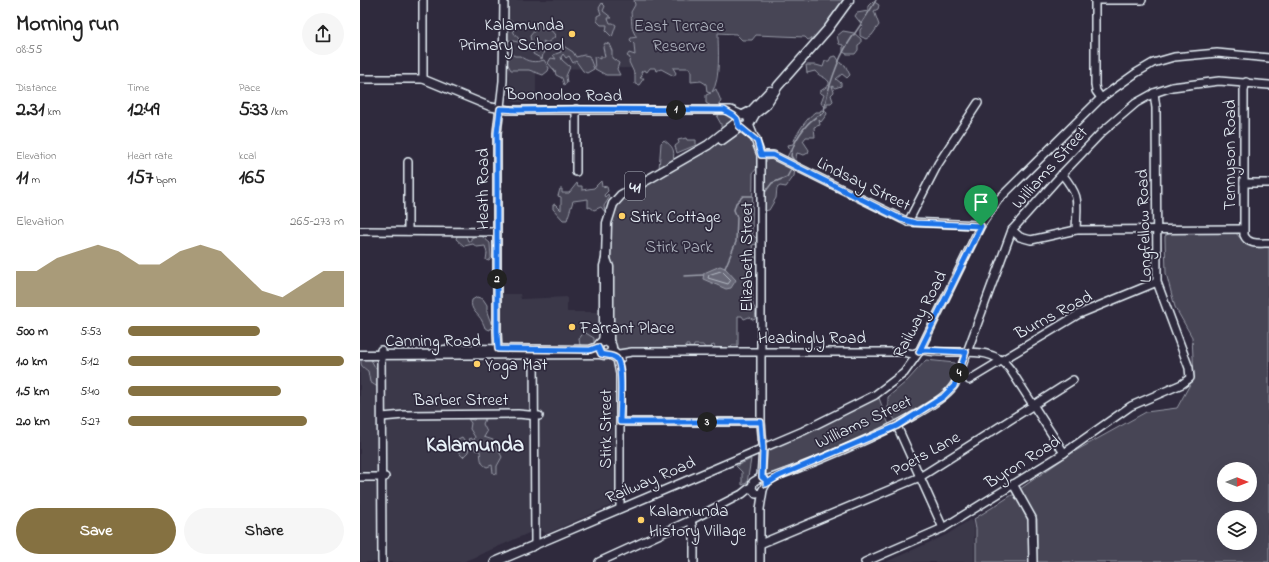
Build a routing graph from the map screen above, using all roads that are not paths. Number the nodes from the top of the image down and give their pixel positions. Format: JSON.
{"nodes":[{"id":1,"x":424,"y":0,"type":"edge"},
{"id":2,"x":504,"y":0,"type":"edge"},
{"id":3,"x":849,"y":0,"type":"edge"},
{"id":4,"x":1095,"y":0,"type":"edge"},
{"id":5,"x":1142,"y":0,"type":"edge"},
{"id":6,"x":1269,"y":58,"type":"edge"},
{"id":7,"x":360,"y":79,"type":"edge"},
{"id":8,"x":423,"y":79,"type":"junction"},
{"id":9,"x":1246,"y":82,"type":"junction"},
{"id":10,"x":1269,"y":85,"type":"edge"},
{"id":11,"x":1154,"y":93,"type":"junction"},
{"id":12,"x":1101,"y":98,"type":"junction"},
{"id":13,"x":978,"y":103,"type":"dead end"},
{"id":14,"x":500,"y":109,"type":"junction"},
{"id":15,"x":576,"y":109,"type":"junction"},
{"id":16,"x":743,"y":122,"type":"junction"},
{"id":17,"x":761,"y":155,"type":"junction"},
{"id":18,"x":408,"y":162,"type":"dead end"},
{"id":19,"x":576,"y":172,"type":"dead end"},
{"id":20,"x":1062,"y":174,"type":"junction"},
{"id":21,"x":1244,"y":183,"type":"junction"},
{"id":22,"x":1269,"y":183,"type":"edge"},
{"id":23,"x":908,"y":222,"type":"junction"},
{"id":24,"x":981,"y":226,"type":"junction"},
{"id":25,"x":1156,"y":228,"type":"junction"},
{"id":26,"x":1243,"y":228,"type":"junction"},
{"id":27,"x":1012,"y":230,"type":"junction"},
{"id":28,"x":1076,"y":230,"type":"junction"},
{"id":29,"x":360,"y":231,"type":"edge"},
{"id":30,"x":408,"y":232,"type":"junction"},
{"id":31,"x":497,"y":232,"type":"junction"},
{"id":32,"x":1269,"y":243,"type":"edge"},
{"id":33,"x":1157,"y":282,"type":"junction"},
{"id":34,"x":605,"y":348,"type":"junction"},
{"id":35,"x":360,"y":350,"type":"edge"},
{"id":36,"x":760,"y":351,"type":"junction"},
{"id":37,"x":496,"y":352,"type":"junction"},
{"id":38,"x":537,"y":352,"type":"junction"},
{"id":39,"x":919,"y":352,"type":"junction"},
{"id":40,"x":966,"y":352,"type":"junction"},
{"id":41,"x":383,"y":353,"type":"junction"},
{"id":42,"x":619,"y":354,"type":"junction"},
{"id":43,"x":360,"y":355,"type":"edge"},
{"id":44,"x":1002,"y":360,"type":"junction"},
{"id":45,"x":620,"y":374,"type":"junction"},
{"id":46,"x":1190,"y":378,"type":"joint"},
{"id":47,"x":969,"y":380,"type":"dead end"},
{"id":48,"x":1073,"y":380,"type":"dead end"},
{"id":49,"x":1033,"y":406,"type":"junction"},
{"id":50,"x":384,"y":414,"type":"junction"},
{"id":51,"x":537,"y":414,"type":"junction"},
{"id":52,"x":620,"y":422,"type":"junction"},
{"id":53,"x":761,"y":422,"type":"junction"},
{"id":54,"x":897,"y":426,"type":"junction"},
{"id":55,"x":761,"y":449,"type":"junction"},
{"id":56,"x":1064,"y":453,"type":"junction"},
{"id":57,"x":360,"y":477,"type":"edge"},
{"id":58,"x":383,"y":477,"type":"junction"},
{"id":59,"x":920,"y":477,"type":"junction"},
{"id":60,"x":763,"y":482,"type":"junction"},
{"id":61,"x":1013,"y":484,"type":"junction"},
{"id":62,"x":754,"y":491,"type":"junction"},
{"id":63,"x":620,"y":508,"type":"junction"},
{"id":64,"x":760,"y":509,"type":"junction"},
{"id":65,"x":691,"y":520,"type":"junction"},
{"id":66,"x":943,"y":528,"type":"junction"},
{"id":67,"x":538,"y":544,"type":"junction"},
{"id":68,"x":760,"y":544,"type":"junction"},
{"id":69,"x":382,"y":562,"type":"edge"},
{"id":70,"x":385,"y":562,"type":"edge"},
{"id":71,"x":495,"y":562,"type":"edge"},
{"id":72,"x":599,"y":562,"type":"edge"},
{"id":73,"x":694,"y":562,"type":"edge"},
{"id":74,"x":760,"y":562,"type":"edge"},
{"id":75,"x":865,"y":562,"type":"edge"},
{"id":76,"x":1033,"y":562,"type":"edge"}],
"edges":[{"from":1,"to":8,"type":"street"},
{"from":2,"to":14,"type":"street","name":"Heath Road"},
{"from":3,"to":16,"type":"main road","number":"41"},
{"from":4,"to":5,"type":"street"},
{"from":4,"to":12,"type":"street"},
{"from":6,"to":12,"type":"street","name":"Railway Road"},
{"from":7,"to":8,"type":"street","name":"Boonooloo Road"},
{"from":8,"to":14,"type":"street","name":"Boonooloo Road"},
{"from":9,"to":10,"type":"street","name":"Williams Street"},
{"from":9,"to":11,"type":"street","name":"Williams Street"},
{"from":9,"to":21,"type":"street","name":"Tennyson Road"},
{"from":11,"to":20,"type":"street","name":"Williams Street"},
{"from":11,"to":25,"type":"street","name":"Longfellow Road"},
{"from":12,"to":24,"type":"street","name":"Railway Road"},
{"from":13,"to":23,"type":"street"},
{"from":14,"to":15,"type":"street","name":"Boonooloo Road"},
{"from":14,"to":31,"type":"street","name":"Heath Road"},
{"from":15,"to":16,"type":"street","name":"Boonooloo Road"},
{"from":15,"to":19,"type":"street"},
{"from":16,"to":17,"type":"street","name":"Elizabeth Street"},
{"from":16,"to":34,"type":"main road","number":"41"},
{"from":17,"to":23,"type":"street","name":"Lindsay Street"},
{"from":17,"to":36,"type":"street","name":"Elizabeth Street"},
{"from":18,"to":30,"type":"street"},
{"from":20,"to":27,"type":"street","name":"Williams Street"},
{"from":20,"to":28,"type":"street"},
{"from":21,"to":22,"type":"street"},
{"from":21,"to":26,"type":"street","name":"Tennyson Road"},
{"from":23,"to":24,"type":"street","name":"Lindsay Street"},
{"from":24,"to":39,"type":"street","name":"Railway Road"},
{"from":25,"to":26,"type":"street"},
{"from":25,"to":28,"type":"street"},
{"from":25,"to":33,"type":"street","name":"Longfellow Road"},
{"from":26,"to":32,"type":"street"},
{"from":27,"to":28,"type":"street"},
{"from":27,"to":40,"type":"street","name":"Williams Street"},
{"from":29,"to":30,"type":"street"},
{"from":30,"to":31,"type":"street"},
{"from":31,"to":37,"type":"street","name":"Heath Road"},
{"from":33,"to":44,"type":"street","name":"Burns Road"},
{"from":33,"to":46,"type":"street","name":"Longfellow Road"},
{"from":34,"to":38,"type":"main road","name":"Canning Road"},
{"from":34,"to":42,"type":"street"},
{"from":34,"to":45,"type":"street","name":"Stirk Street"},
{"from":35,"to":41,"type":"main road","name":"Canning Road"},
{"from":36,"to":39,"type":"street","name":"Headingly Road"},
{"from":36,"to":42,"type":"street","name":"Headingly Road"},
{"from":36,"to":53,"type":"street","name":"Elizabeth Street"},
{"from":37,"to":38,"type":"main road","name":"Canning Road"},
{"from":37,"to":41,"type":"main road","name":"Canning Road"},
{"from":38,"to":51,"type":"street"},
{"from":39,"to":40,"type":"street","name":"Headingly Road"},
{"from":39,"to":55,"type":"street","name":"Railway Road"},
{"from":40,"to":44,"type":"street","name":"Headingly Road"},
{"from":40,"to":54,"type":"street","name":"Williams Street"},
{"from":41,"to":43,"type":"main road","name":"Canning Road"},
{"from":41,"to":50,"type":"street"},
{"from":42,"to":45,"type":"street","name":"Stirk Street"},
{"from":44,"to":47,"type":"street","name":"Burns Road"},
{"from":44,"to":49,"type":"street"},
{"from":45,"to":52,"type":"street","name":"Stirk Street"},
{"from":46,"to":56,"type":"street","name":"Byron Road"},
{"from":48,"to":49,"type":"street","name":"Poets Lane"},
{"from":49,"to":56,"type":"street"},
{"from":49,"to":59,"type":"street","name":"Poets Lane"},
{"from":50,"to":51,"type":"street","name":"Barber Street"},
{"from":50,"to":58,"type":"street"},
{"from":51,"to":67,"type":"street"},
{"from":52,"to":53,"type":"street"},
{"from":52,"to":63,"type":"street","name":"Stirk Street"},
{"from":53,"to":55,"type":"street","name":"Elizabeth Street"},
{"from":54,"to":59,"type":"street"},
{"from":54,"to":60,"type":"street","name":"Williams Street"},
{"from":55,"to":60,"type":"street","name":"Elizabeth Street"},
{"from":55,"to":63,"type":"street","name":"Railway Road"},
{"from":56,"to":61,"type":"street","name":"Byron Road"},
{"from":57,"to":58,"type":"street"},
{"from":58,"to":69,"type":"street"},
{"from":58,"to":70,"type":"street"},
{"from":59,"to":66,"type":"street"},
{"from":59,"to":68,"type":"street","name":"Poets Lane"},
{"from":60,"to":62,"type":"street","name":"Williams Street"},
{"from":60,"to":62,"type":"street"},
{"from":60,"to":64,"type":"street","name":"Elizabeth Street"},
{"from":61,"to":66,"type":"street","name":"Byron Road"},
{"from":61,"to":76,"type":"street"},
{"from":62,"to":64,"type":"street","name":"Elizabeth Street"},
{"from":62,"to":65,"type":"street"},
{"from":63,"to":67,"type":"street","name":"Railway Road"},
{"from":64,"to":68,"type":"street","name":"Elizabeth Street"},
{"from":65,"to":72,"type":"street"},
{"from":65,"to":73,"type":"street"},
{"from":66,"to":75,"type":"street","name":"Byron Road"},
{"from":67,"to":71,"type":"main road","name":"Railway Road"},
{"from":68,"to":74,"type":"street","name":"Elizabeth Street"}]}
